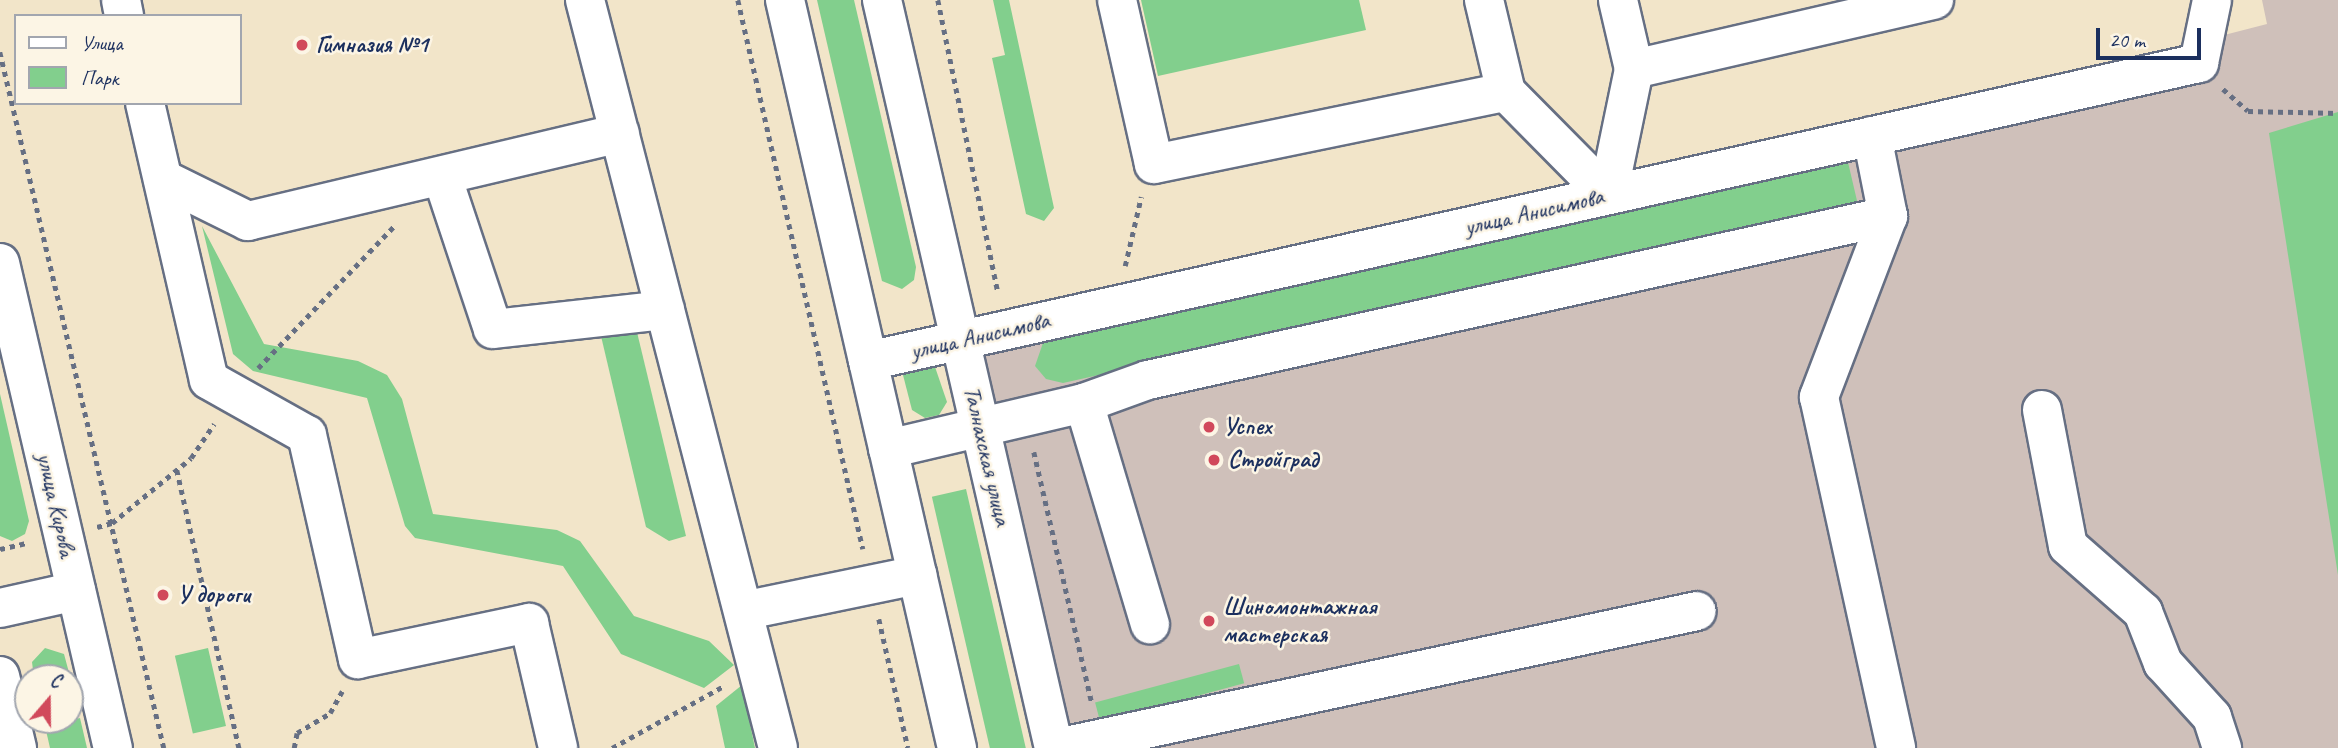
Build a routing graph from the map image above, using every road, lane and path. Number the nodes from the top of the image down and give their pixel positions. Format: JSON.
{"nodes":[{"id":1,"x":585,"y":0,"type":"edge"},
{"id":2,"x":738,"y":0,"type":"edge"},
{"id":3,"x":785,"y":0,"type":"edge"},
{"id":4,"x":882,"y":0,"type":"edge"},
{"id":5,"x":938,"y":0,"type":"edge"},
{"id":6,"x":1117,"y":0,"type":"edge"},
{"id":7,"x":1484,"y":0,"type":"edge"},
{"id":8,"x":1618,"y":0,"type":"edge"},
{"id":9,"x":1934,"y":0,"type":"edge"},
{"id":10,"x":2212,"y":0,"type":"edge"},
{"id":11,"x":0,"y":52,"type":"edge"},
{"id":12,"x":2199,"y":63,"type":"junction"},
{"id":13,"x":1634,"y":69,"type":"junction"},
{"id":14,"x":1506,"y":92,"type":"junction"},
{"id":15,"x":145,"y":105,"type":"edge"},
{"id":16,"x":2338,"y":113,"type":"edge"},
{"id":17,"x":620,"y":133,"type":"junction"},
{"id":18,"x":1872,"y":136,"type":"junction"},
{"id":19,"x":442,"y":176,"type":"junction"},
{"id":20,"x":163,"y":179,"type":"junction"},
{"id":21,"x":1608,"y":195,"type":"junction"},
{"id":22,"x":1136,"y":209,"type":"dead end"},
{"id":23,"x":404,"y":215,"type":"dead end"},
{"id":24,"x":1888,"y":216,"type":"junction"},
{"id":25,"x":0,"y":262,"type":"edge"},
{"id":26,"x":1115,"y":306,"type":"junction"},
{"id":27,"x":665,"y":310,"type":"junction"},
{"id":28,"x":1006,"y":330,"type":"junction"},
{"id":29,"x":962,"y":340,"type":"junction"},
{"id":30,"x":868,"y":361,"type":"junction"},
{"id":31,"x":233,"y":394,"type":"junction"},
{"id":32,"x":1084,"y":403,"type":"junction"},
{"id":33,"x":2042,"y":410,"type":"dead end"},
{"id":34,"x":1026,"y":416,"type":"junction"},
{"id":35,"x":980,"y":427,"type":"junction"},
{"id":36,"x":198,"y":448,"type":"dead end"},
{"id":37,"x":888,"y":449,"type":"junction"},
{"id":38,"x":177,"y":470,"type":"junction"},
{"id":39,"x":112,"y":523,"type":"junction"},
{"id":40,"x":917,"y":575,"type":"junction"},
{"id":41,"x":871,"y":585,"type":"junction"},
{"id":42,"x":76,"y":591,"type":"junction"},
{"id":43,"x":0,"y":608,"type":"edge"},
{"id":44,"x":747,"y":610,"type":"junction"},
{"id":45,"x":1697,"y":611,"type":"dead end"},
{"id":46,"x":1150,"y":624,"type":"dead end"},
{"id":47,"x":0,"y":676,"type":"edge"},
{"id":48,"x":711,"y":697,"type":"dead end"},
{"id":49,"x":334,"y":706,"type":"dead end"},
{"id":50,"x":1180,"y":735,"type":"edge"},
{"id":51,"x":1100,"y":739,"type":"junction"},
{"id":52,"x":17,"y":748,"type":"edge"},
{"id":53,"x":113,"y":748,"type":"edge"},
{"id":54,"x":164,"y":748,"type":"edge"},
{"id":55,"x":239,"y":748,"type":"edge"},
{"id":56,"x":294,"y":748,"type":"edge"},
{"id":57,"x":558,"y":748,"type":"edge"},
{"id":58,"x":612,"y":748,"type":"edge"},
{"id":59,"x":779,"y":748,"type":"edge"},
{"id":60,"x":908,"y":748,"type":"edge"},
{"id":61,"x":957,"y":748,"type":"edge"},
{"id":62,"x":1055,"y":748,"type":"edge"},
{"id":63,"x":1896,"y":748,"type":"edge"},
{"id":64,"x":2221,"y":748,"type":"edge"}],
"edges":[{"from":1,"to":17,"type":"street"},
{"from":2,"to":41,"type":"path"},
{"from":3,"to":30,"type":"street"},
{"from":4,"to":29,"type":"street","name":"Талнахская улица"},
{"from":5,"to":28,"type":"path"},
{"from":6,"to":14,"type":"street"},
{"from":7,"to":14,"type":"street"},
{"from":8,"to":13,"type":"street"},
{"from":9,"to":13,"type":"street"},
{"from":10,"to":12,"type":"street"},
{"from":11,"to":39,"type":"path"},
{"from":12,"to":16,"type":"path"},
{"from":12,"to":18,"type":"street","name":"улица Анисимова"},
{"from":13,"to":21,"type":"street"},
{"from":14,"to":21,"type":"street"},
{"from":15,"to":20,"type":"street"},
{"from":17,"to":19,"type":"street"},
{"from":17,"to":27,"type":"street"},
{"from":18,"to":21,"type":"street","name":"улица Анисимова"},
{"from":18,"to":24,"type":"street"},
{"from":19,"to":20,"type":"street"},
{"from":19,"to":27,"type":"street"},
{"from":20,"to":31,"type":"street"},
{"from":21,"to":26,"type":"street","name":"улица Анисимова"},
{"from":22,"to":26,"type":"path"},
{"from":23,"to":31,"type":"path"},
{"from":24,"to":32,"type":"street"},
{"from":24,"to":63,"type":"street"},
{"from":25,"to":42,"type":"street","name":"улица Кирова"},
{"from":26,"to":28,"type":"street","name":"улица Анисимова"},
{"from":27,"to":44,"type":"street"},
{"from":28,"to":29,"type":"street","name":"улица Анисимова"},
{"from":29,"to":30,"type":"street","name":"улица Анисимова"},
{"from":29,"to":35,"type":"street","name":"Талнахская улица"},
{"from":30,"to":37,"type":"street"},
{"from":31,"to":57,"type":"street"},
{"from":32,"to":34,"type":"street"},
{"from":32,"to":46,"type":"street"},
{"from":33,"to":64,"type":"street"},
{"from":34,"to":35,"type":"street"},
{"from":34,"to":51,"type":"path"},
{"from":35,"to":37,"type":"street"},
{"from":35,"to":62,"type":"street","name":"Талнахская улица"},
{"from":36,"to":38,"type":"path"},
{"from":37,"to":40,"type":"street"},
{"from":38,"to":39,"type":"path"},
{"from":38,"to":55,"type":"path"},
{"from":39,"to":54,"type":"path"},
{"from":40,"to":41,"type":"street"},
{"from":40,"to":61,"type":"street"},
{"from":41,"to":44,"type":"street"},
{"from":41,"to":60,"type":"path"},
{"from":42,"to":43,"type":"street"},
{"from":42,"to":53,"type":"street","name":"улица Кирова"},
{"from":44,"to":59,"type":"street"},
{"from":45,"to":50,"type":"street"},
{"from":47,"to":52,"type":"street"},
{"from":48,"to":58,"type":"path"},
{"from":49,"to":56,"type":"path"},
{"from":50,"to":51,"type":"street"},
{"from":51,"to":62,"type":"street"}]}
